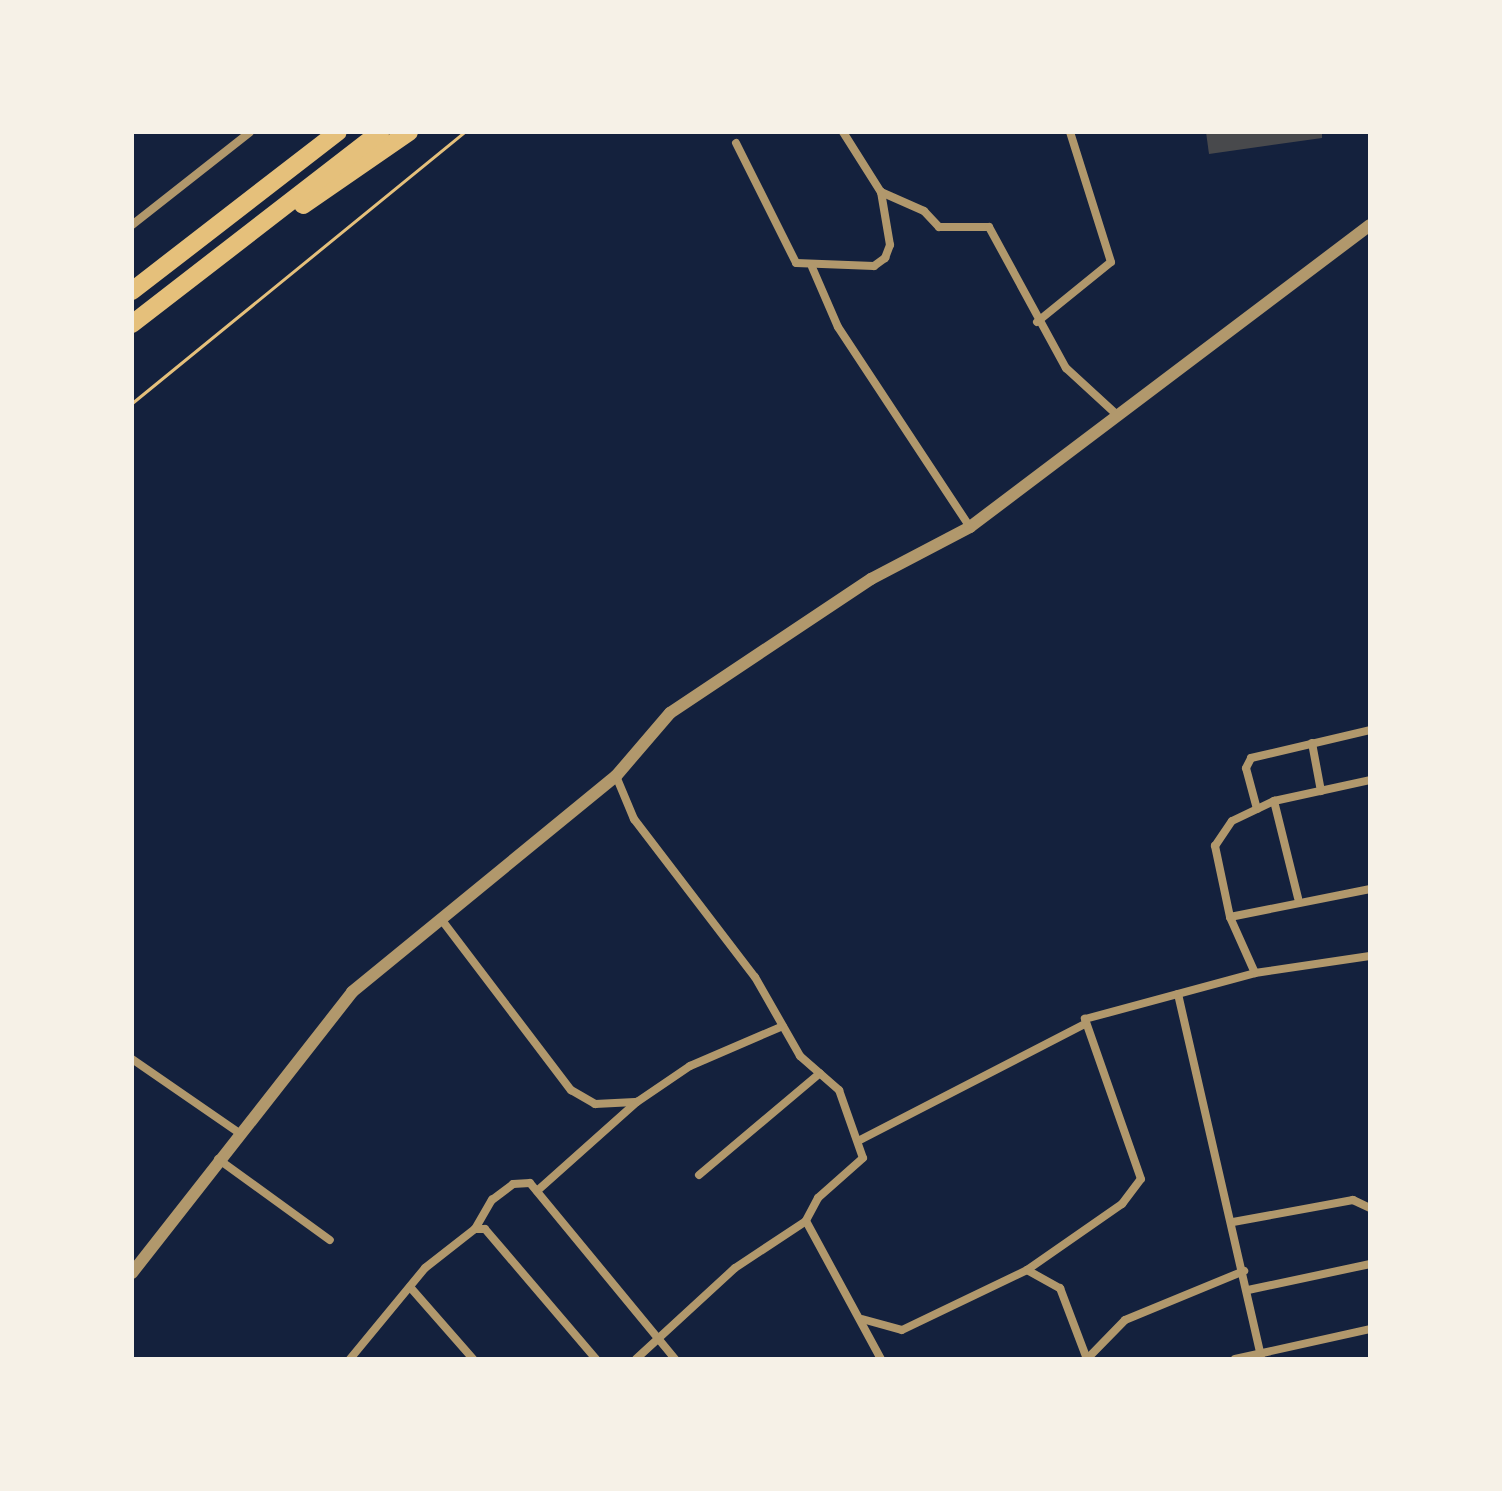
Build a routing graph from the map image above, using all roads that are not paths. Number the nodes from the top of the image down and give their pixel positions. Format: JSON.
{"nodes":[{"id":1,"x":250,"y":132,"type":"edge"},
{"id":2,"x":330,"y":132,"type":"edge"},
{"id":3,"x":338,"y":132,"type":"edge"},
{"id":4,"x":380,"y":132,"type":"edge"},
{"id":5,"x":409,"y":132,"type":"edge"},
{"id":6,"x":843,"y":132,"type":"edge"},
{"id":7,"x":1070,"y":132,"type":"edge"},
{"id":8,"x":736,"y":143,"type":"dead end"},
{"id":9,"x":881,"y":192,"type":"junction"},
{"id":10,"x":132,"y":225,"type":"edge"},
{"id":11,"x":1370,"y":225,"type":"edge"},
{"id":12,"x":197,"y":241,"type":"junction"},
{"id":13,"x":219,"y":257,"type":"junction"},
{"id":14,"x":812,"y":267,"type":"junction"},
{"id":15,"x":132,"y":291,"type":"edge"},
{"id":16,"x":1037,"y":322,"type":"junction"},
{"id":17,"x":132,"y":324,"type":"edge"},
{"id":18,"x":1116,"y":414,"type":"junction"},
{"id":19,"x":970,"y":527,"type":"junction"},
{"id":20,"x":1370,"y":730,"type":"edge"},
{"id":21,"x":1312,"y":743,"type":"junction"},
{"id":22,"x":616,"y":776,"type":"junction"},
{"id":23,"x":1370,"y":780,"type":"edge"},
{"id":24,"x":1321,"y":791,"type":"junction"},
{"id":25,"x":1274,"y":801,"type":"junction"},
{"id":26,"x":1257,"y":809,"type":"junction"},
{"id":27,"x":1370,"y":889,"type":"edge"},
{"id":28,"x":1298,"y":898,"type":"junction"},
{"id":29,"x":1230,"y":917,"type":"junction"},
{"id":30,"x":441,"y":919,"type":"junction"},
{"id":31,"x":1370,"y":956,"type":"edge"},
{"id":32,"x":1255,"y":973,"type":"junction"},
{"id":33,"x":1178,"y":994,"type":"junction"},
{"id":34,"x":1083,"y":1025,"type":"junction"},
{"id":35,"x":783,"y":1026,"type":"junction"},
{"id":36,"x":132,"y":1059,"type":"edge"},
{"id":37,"x":820,"y":1073,"type":"junction"},
{"id":38,"x":637,"y":1102,"type":"junction"},
{"id":39,"x":238,"y":1132,"type":"junction"},
{"id":40,"x":858,"y":1141,"type":"junction"},
{"id":41,"x":217,"y":1158,"type":"junction"},
{"id":42,"x":699,"y":1175,"type":"dead end"},
{"id":43,"x":537,"y":1191,"type":"junction"},
{"id":44,"x":1370,"y":1208,"type":"edge"},
{"id":45,"x":806,"y":1221,"type":"junction"},
{"id":46,"x":1233,"y":1222,"type":"junction"},
{"id":47,"x":475,"y":1229,"type":"junction"},
{"id":48,"x":330,"y":1240,"type":"dead end"},
{"id":49,"x":1370,"y":1264,"type":"edge"},
{"id":50,"x":1027,"y":1270,"type":"junction"},
{"id":51,"x":1244,"y":1271,"type":"junction"},
{"id":52,"x":132,"y":1273,"type":"edge"},
{"id":53,"x":410,"y":1287,"type":"junction"},
{"id":54,"x":1248,"y":1290,"type":"junction"},
{"id":55,"x":862,"y":1319,"type":"junction"},
{"id":56,"x":1370,"y":1329,"type":"edge"},
{"id":57,"x":660,"y":1341,"type":"junction"},
{"id":58,"x":1261,"y":1356,"type":"junction"},
{"id":59,"x":350,"y":1359,"type":"edge"},
{"id":60,"x":473,"y":1359,"type":"edge"},
{"id":61,"x":596,"y":1359,"type":"edge"},
{"id":62,"x":636,"y":1359,"type":"edge"},
{"id":63,"x":675,"y":1359,"type":"edge"},
{"id":64,"x":881,"y":1359,"type":"edge"},
{"id":65,"x":1087,"y":1359,"type":"edge"},
{"id":66,"x":1235,"y":1359,"type":"edge"}],
"edges":[{"from":1,"to":10,"type":"street"},
{"from":2,"to":12,"type":"highway"},
{"from":3,"to":12,"type":"highway"},
{"from":4,"to":13,"type":"highway"},
{"from":5,"to":13,"type":"highway"},
{"from":6,"to":9,"type":"street"},
{"from":7,"to":16,"type":"street"},
{"from":8,"to":14,"type":"street"},
{"from":9,"to":14,"type":"street"},
{"from":9,"to":16,"type":"street"},
{"from":11,"to":18,"type":"street"},
{"from":12,"to":15,"type":"highway"},
{"from":13,"to":17,"type":"highway"},
{"from":14,"to":19,"type":"street"},
{"from":16,"to":18,"type":"street"},
{"from":18,"to":19,"type":"street"},
{"from":19,"to":22,"type":"street"},
{"from":20,"to":21,"type":"street"},
{"from":21,"to":24,"type":"street"},
{"from":21,"to":26,"type":"street"},
{"from":22,"to":30,"type":"street"},
{"from":22,"to":35,"type":"street"},
{"from":23,"to":24,"type":"street"},
{"from":24,"to":25,"type":"street"},
{"from":25,"to":26,"type":"street"},
{"from":25,"to":28,"type":"street"},
{"from":26,"to":29,"type":"street"},
{"from":27,"to":28,"type":"street"},
{"from":28,"to":29,"type":"street"},
{"from":29,"to":32,"type":"street"},
{"from":30,"to":38,"type":"street"},
{"from":30,"to":39,"type":"street"},
{"from":31,"to":32,"type":"street"},
{"from":32,"to":33,"type":"street"},
{"from":33,"to":34,"type":"street"},
{"from":33,"to":46,"type":"street"},
{"from":34,"to":40,"type":"street"},
{"from":34,"to":50,"type":"street"},
{"from":35,"to":37,"type":"street"},
{"from":35,"to":38,"type":"street"},
{"from":36,"to":39,"type":"street"},
{"from":37,"to":40,"type":"street"},
{"from":37,"to":42,"type":"street"},
{"from":38,"to":43,"type":"street"},
{"from":39,"to":41,"type":"street"},
{"from":40,"to":45,"type":"street"},
{"from":41,"to":48,"type":"street"},
{"from":41,"to":52,"type":"street"},
{"from":43,"to":47,"type":"street"},
{"from":43,"to":57,"type":"street"},
{"from":44,"to":46,"type":"street"},
{"from":45,"to":55,"type":"street"},
{"from":45,"to":57,"type":"street"},
{"from":46,"to":51,"type":"street"},
{"from":47,"to":53,"type":"street"},
{"from":47,"to":61,"type":"street"},
{"from":49,"to":54,"type":"street"},
{"from":50,"to":55,"type":"street"},
{"from":50,"to":65,"type":"street"},
{"from":51,"to":54,"type":"street"},
{"from":51,"to":65,"type":"street"},
{"from":53,"to":59,"type":"street"},
{"from":53,"to":60,"type":"street"},
{"from":54,"to":58,"type":"street"},
{"from":55,"to":64,"type":"street"},
{"from":56,"to":58,"type":"street"},
{"from":57,"to":62,"type":"street"},
{"from":57,"to":63,"type":"street"},
{"from":58,"to":66,"type":"street"}]}
